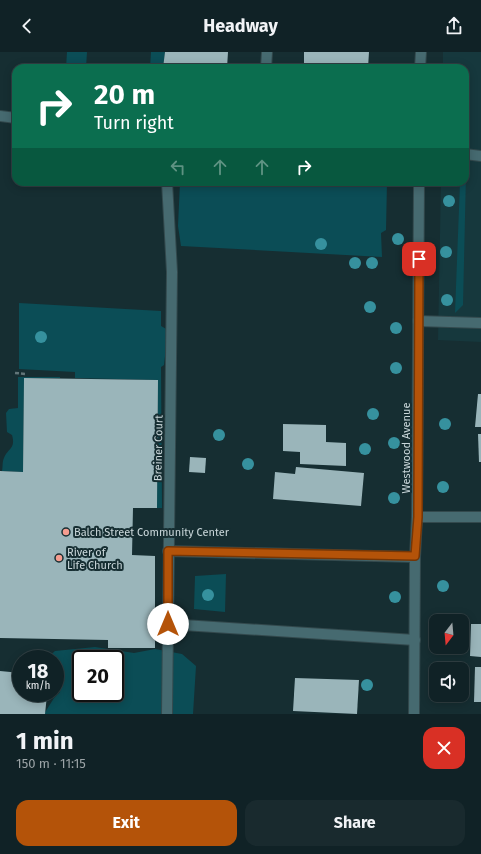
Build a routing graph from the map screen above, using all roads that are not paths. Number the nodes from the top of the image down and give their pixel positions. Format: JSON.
{"nodes":[{"id":1,"x":267,"y":52,"type":"edge"},
{"id":2,"x":421,"y":52,"type":"edge"},
{"id":3,"x":266,"y":64,"type":"edge"},
{"id":4,"x":420,"y":64,"type":"edge"},
{"id":5,"x":0,"y":116,"type":"edge"},
{"id":6,"x":12,"y":118,"type":"edge"},
{"id":7,"x":469,"y":154,"type":"edge"},
{"id":8,"x":481,"y":156,"type":"edge"},
{"id":9,"x":167,"y":186,"type":"edge"},
{"id":10,"x":419,"y":186,"type":"edge"},
{"id":11,"x":418,"y":321,"type":"junction"},
{"id":12,"x":481,"y":323,"type":"edge"},
{"id":13,"x":418,"y":517,"type":"junction"},
{"id":14,"x":481,"y":517,"type":"edge"},
{"id":15,"x":168,"y":551,"type":"junction"},
{"id":16,"x":415,"y":556,"type":"junction"},
{"id":17,"x":168,"y":624,"type":"junction"},
{"id":18,"x":415,"y":640,"type":"junction"},
{"id":19,"x":167,"y":714,"type":"edge"},
{"id":20,"x":414,"y":714,"type":"edge"}],
"edges":[{"from":1,"to":3,"type":"street"},
{"from":2,"to":4,"type":"street"},
{"from":5,"to":6,"type":"street"},
{"from":7,"to":8,"type":"street"},
{"from":9,"to":15,"type":"street","name":"Breiner Court"},
{"from":10,"to":11,"type":"street","name":"Westwood Avenue"},
{"from":11,"to":12,"type":"street"},
{"from":11,"to":13,"type":"street","name":"Westwood Avenue"},
{"from":13,"to":14,"type":"street"},
{"from":13,"to":16,"type":"street","name":"Westwood Avenue"},
{"from":15,"to":16,"type":"street"},
{"from":15,"to":17,"type":"street","name":"Breiner Court"},
{"from":16,"to":18,"type":"street","name":"Westwood Avenue"},
{"from":17,"to":18,"type":"street"},
{"from":17,"to":19,"type":"street","name":"Breiner Court"},
{"from":18,"to":20,"type":"street","name":"Westwood Avenue"}]}
